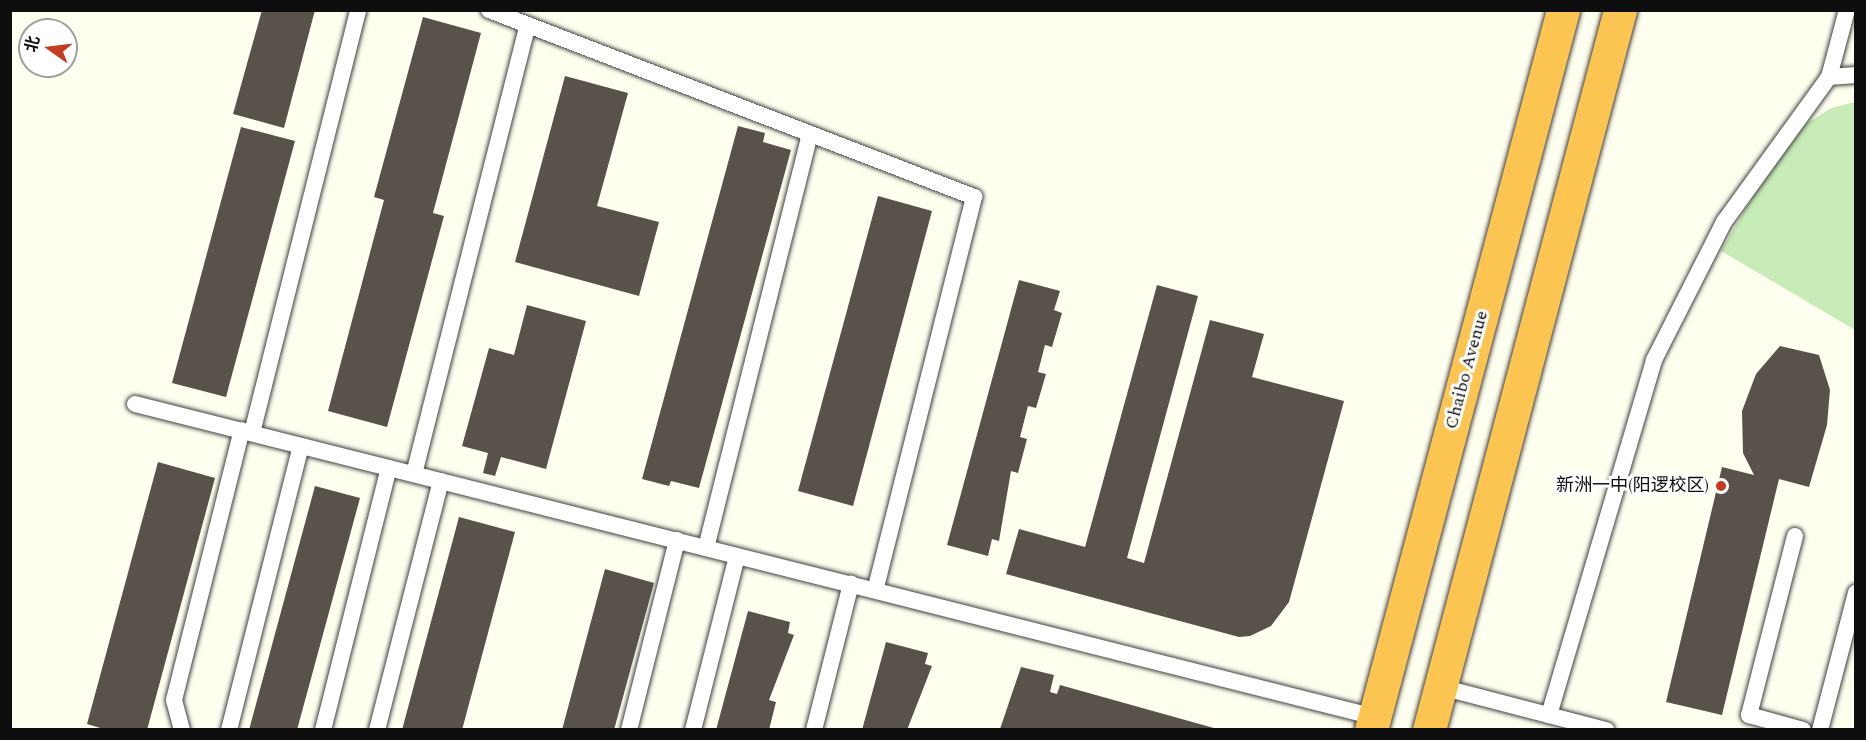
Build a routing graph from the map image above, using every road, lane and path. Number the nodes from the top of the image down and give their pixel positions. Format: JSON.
{"nodes":[{"id":1,"x":358,"y":10,"type":"edge"},
{"id":2,"x":489,"y":10,"type":"edge"},
{"id":3,"x":1563,"y":10,"type":"edge"},
{"id":4,"x":1620,"y":10,"type":"edge"},
{"id":5,"x":1847,"y":10,"type":"edge"},
{"id":6,"x":528,"y":25,"type":"junction"},
{"id":7,"x":1856,"y":75,"type":"edge"},
{"id":8,"x":1829,"y":77,"type":"junction"},
{"id":9,"x":810,"y":134,"type":"junction"},
{"id":10,"x":135,"y":404,"type":"dead end"},
{"id":11,"x":247,"y":432,"type":"junction"},
{"id":12,"x":301,"y":446,"type":"junction"},
{"id":13,"x":389,"y":468,"type":"junction"},
{"id":14,"x":414,"y":474,"type":"junction"},
{"id":15,"x":441,"y":481,"type":"junction"},
{"id":16,"x":1795,"y":536,"type":"dead end"},
{"id":17,"x":677,"y":540,"type":"junction"},
{"id":18,"x":706,"y":548,"type":"junction"},
{"id":19,"x":737,"y":556,"type":"junction"},
{"id":20,"x":851,"y":584,"type":"junction"},
{"id":21,"x":875,"y":590,"type":"junction"},
{"id":22,"x":1856,"y":593,"type":"edge"},
{"id":23,"x":1441,"y":687,"type":"junction"},
{"id":24,"x":1549,"y":715,"type":"junction"},
{"id":25,"x":1373,"y":723,"type":"edge"},
{"id":26,"x":182,"y":729,"type":"edge"},
{"id":27,"x":229,"y":729,"type":"edge"},
{"id":28,"x":323,"y":729,"type":"edge"},
{"id":29,"x":377,"y":729,"type":"edge"},
{"id":30,"x":629,"y":729,"type":"edge"},
{"id":31,"x":693,"y":729,"type":"edge"},
{"id":32,"x":814,"y":729,"type":"edge"},
{"id":33,"x":1429,"y":729,"type":"edge"},
{"id":34,"x":1606,"y":729,"type":"edge"},
{"id":35,"x":1803,"y":729,"type":"edge"},
{"id":36,"x":1820,"y":729,"type":"edge"}],
"edges":[{"from":1,"to":11,"type":"lane"},
{"from":2,"to":6,"type":"lane"},
{"from":3,"to":25,"type":"highway","name":"Chaibo Avenue"},
{"from":4,"to":23,"type":"highway"},
{"from":5,"to":8,"type":"lane"},
{"from":6,"to":9,"type":"lane"},
{"from":6,"to":14,"type":"lane"},
{"from":7,"to":8,"type":"lane"},
{"from":8,"to":24,"type":"lane"},
{"from":9,"to":18,"type":"lane"},
{"from":9,"to":21,"type":"lane"},
{"from":10,"to":11,"type":"lane"},
{"from":11,"to":12,"type":"lane"},
{"from":11,"to":26,"type":"lane"},
{"from":12,"to":13,"type":"lane"},
{"from":12,"to":27,"type":"lane"},
{"from":13,"to":14,"type":"lane"},
{"from":13,"to":28,"type":"lane"},
{"from":14,"to":15,"type":"lane"},
{"from":15,"to":17,"type":"lane"},
{"from":15,"to":29,"type":"lane"},
{"from":16,"to":35,"type":"lane"},
{"from":17,"to":18,"type":"lane"},
{"from":17,"to":30,"type":"lane"},
{"from":18,"to":19,"type":"lane"},
{"from":19,"to":20,"type":"lane"},
{"from":19,"to":31,"type":"lane"},
{"from":20,"to":21,"type":"lane"},
{"from":20,"to":32,"type":"lane"},
{"from":21,"to":25,"type":"lane"},
{"from":22,"to":36,"type":"lane"},
{"from":23,"to":24,"type":"lane"},
{"from":23,"to":33,"type":"highway"},
{"from":24,"to":34,"type":"lane"}]}
